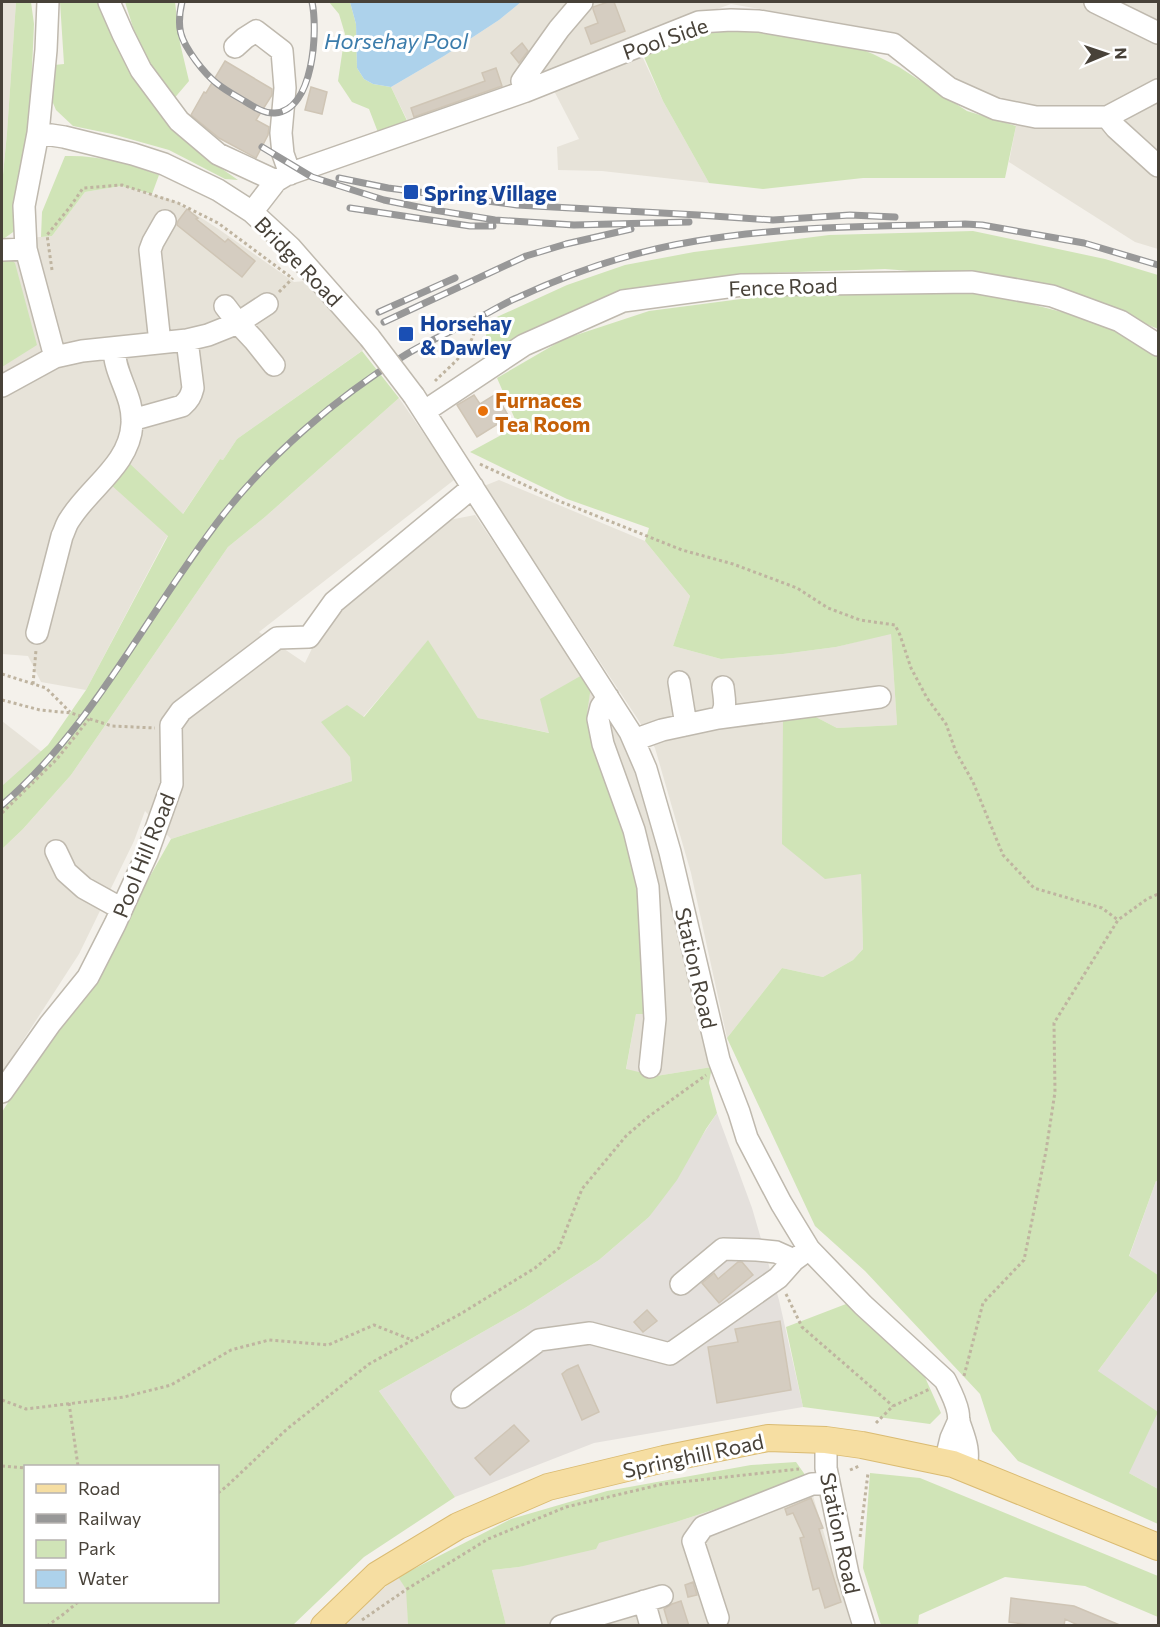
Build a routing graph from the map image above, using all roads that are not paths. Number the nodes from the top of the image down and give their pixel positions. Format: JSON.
{"nodes":[{"id":1,"x":48,"y":2,"type":"edge"},
{"id":2,"x":109,"y":2,"type":"edge"},
{"id":3,"x":582,"y":2,"type":"edge"},
{"id":4,"x":1095,"y":2,"type":"edge"},
{"id":5,"x":1158,"y":33,"type":"edge"},
{"id":6,"x":235,"y":47,"type":"dead end"},
{"id":7,"x":1158,"y":90,"type":"edge"},
{"id":8,"x":526,"y":91,"type":"junction"},
{"id":9,"x":1107,"y":117,"type":"junction"},
{"id":10,"x":38,"y":133,"type":"junction"},
{"id":11,"x":1158,"y":166,"type":"edge"},
{"id":12,"x":283,"y":177,"type":"junction"},
{"id":13,"x":252,"y":212,"type":"junction"},
{"id":14,"x":165,"y":221,"type":"dead end"},
{"id":15,"x":26,"y":249,"type":"junction"},
{"id":16,"x":2,"y":250,"type":"edge"},
{"id":17,"x":267,"y":304,"type":"dead end"},
{"id":18,"x":225,"y":306,"type":"dead end"},
{"id":19,"x":238,"y":323,"type":"junction"},
{"id":20,"x":187,"y":340,"type":"junction"},
{"id":21,"x":160,"y":343,"type":"junction"},
{"id":22,"x":1158,"y":345,"type":"edge"},
{"id":23,"x":114,"y":348,"type":"junction"},
{"id":24,"x":55,"y":357,"type":"junction"},
{"id":25,"x":274,"y":365,"type":"dead end"},
{"id":26,"x":2,"y":386,"type":"edge"},
{"id":27,"x":419,"y":404,"type":"junction"},
{"id":28,"x":132,"y":420,"type":"junction"},
{"id":29,"x":473,"y":487,"type":"junction"},
{"id":30,"x":37,"y":633,"type":"road end"},
{"id":31,"x":679,"y":682,"type":"dead end"},
{"id":32,"x":723,"y":687,"type":"dead end"},
{"id":33,"x":880,"y":697,"type":"dead end"},
{"id":34,"x":608,"y":698,"type":"junction"},
{"id":35,"x":718,"y":718,"type":"junction"},
{"id":36,"x":687,"y":725,"type":"junction"},
{"id":37,"x":634,"y":740,"type":"junction"},
{"id":38,"x":56,"y":851,"type":"dead end"},
{"id":39,"x":122,"y":909,"type":"junction"},
{"id":40,"x":650,"y":1067,"type":"dead end"},
{"id":41,"x":2,"y":1092,"type":"edge"},
{"id":42,"x":802,"y":1255,"type":"junction"},
{"id":43,"x":681,"y":1284,"type":"dead end"},
{"id":44,"x":462,"y":1397,"type":"dead end"},
{"id":45,"x":826,"y":1440,"type":"junction"},
{"id":46,"x":955,"y":1466,"type":"junction"},
{"id":47,"x":829,"y":1483,"type":"junction"},
{"id":48,"x":1158,"y":1547,"type":"edge"},
{"id":49,"x":718,"y":1618,"type":"dead end"},
{"id":50,"x":650,"y":1624,"type":"edge"},
{"id":51,"x":324,"y":1626,"type":"edge"},
{"id":52,"x":561,"y":1626,"type":"edge"},
{"id":53,"x":864,"y":1626,"type":"edge"}],
"edges":[{"from":1,"to":10,"type":"street"},
{"from":2,"to":12,"type":"street"},
{"from":3,"to":8,"type":"street"},
{"from":4,"to":5,"type":"street"},
{"from":6,"to":12,"type":"street"},
{"from":7,"to":9,"type":"street","name":"Pool Side"},
{"from":8,"to":9,"type":"street","name":"Pool Side"},
{"from":8,"to":12,"type":"street","name":"Pool Side"},
{"from":9,"to":11,"type":"street"},
{"from":10,"to":13,"type":"street","name":"Bridge Road"},
{"from":10,"to":15,"type":"street"},
{"from":12,"to":13,"type":"street"},
{"from":13,"to":27,"type":"street","name":"Bridge Road","bridge":true},
{"from":14,"to":21,"type":"street"},
{"from":15,"to":16,"type":"street"},
{"from":15,"to":24,"type":"street"},
{"from":17,"to":19,"type":"street"},
{"from":18,"to":19,"type":"street"},
{"from":19,"to":20,"type":"street"},
{"from":19,"to":25,"type":"street"},
{"from":20,"to":21,"type":"street"},
{"from":20,"to":28,"type":"street"},
{"from":21,"to":23,"type":"street"},
{"from":22,"to":27,"type":"street","name":"Fence Road"},
{"from":23,"to":24,"type":"street"},
{"from":23,"to":28,"type":"street"},
{"from":24,"to":26,"type":"street"},
{"from":27,"to":29,"type":"street","name":"Bridge Road"},
{"from":28,"to":30,"type":"street"},
{"from":29,"to":34,"type":"street","name":"Station Road"},
{"from":29,"to":39,"type":"street","name":"Pool Hill Road"},
{"from":31,"to":36,"type":"street"},
{"from":32,"to":35,"type":"street"},
{"from":33,"to":35,"type":"street"},
{"from":34,"to":37,"type":"street","name":"Station Road"},
{"from":34,"to":40,"type":"street"},
{"from":35,"to":36,"type":"street"},
{"from":36,"to":37,"type":"street"},
{"from":37,"to":42,"type":"street","name":"Station Road"},
{"from":38,"to":39,"type":"street"},
{"from":39,"to":41,"type":"street","name":"Pool Hill Road"},
{"from":42,"to":43,"type":"street"},
{"from":42,"to":44,"type":"street"},
{"from":42,"to":46,"type":"street","name":"Station Road"},
{"from":45,"to":46,"type":"main road","name":"Springhill Road"},
{"from":45,"to":47,"type":"street","name":"Station Road"},
{"from":45,"to":51,"type":"main road","name":"Springhill Road"},
{"from":46,"to":48,"type":"main road","name":"Springhill Road"},
{"from":47,"to":49,"type":"street"},
{"from":47,"to":53,"type":"street","name":"Station Road"},
{"from":50,"to":52,"type":"street"}]}
